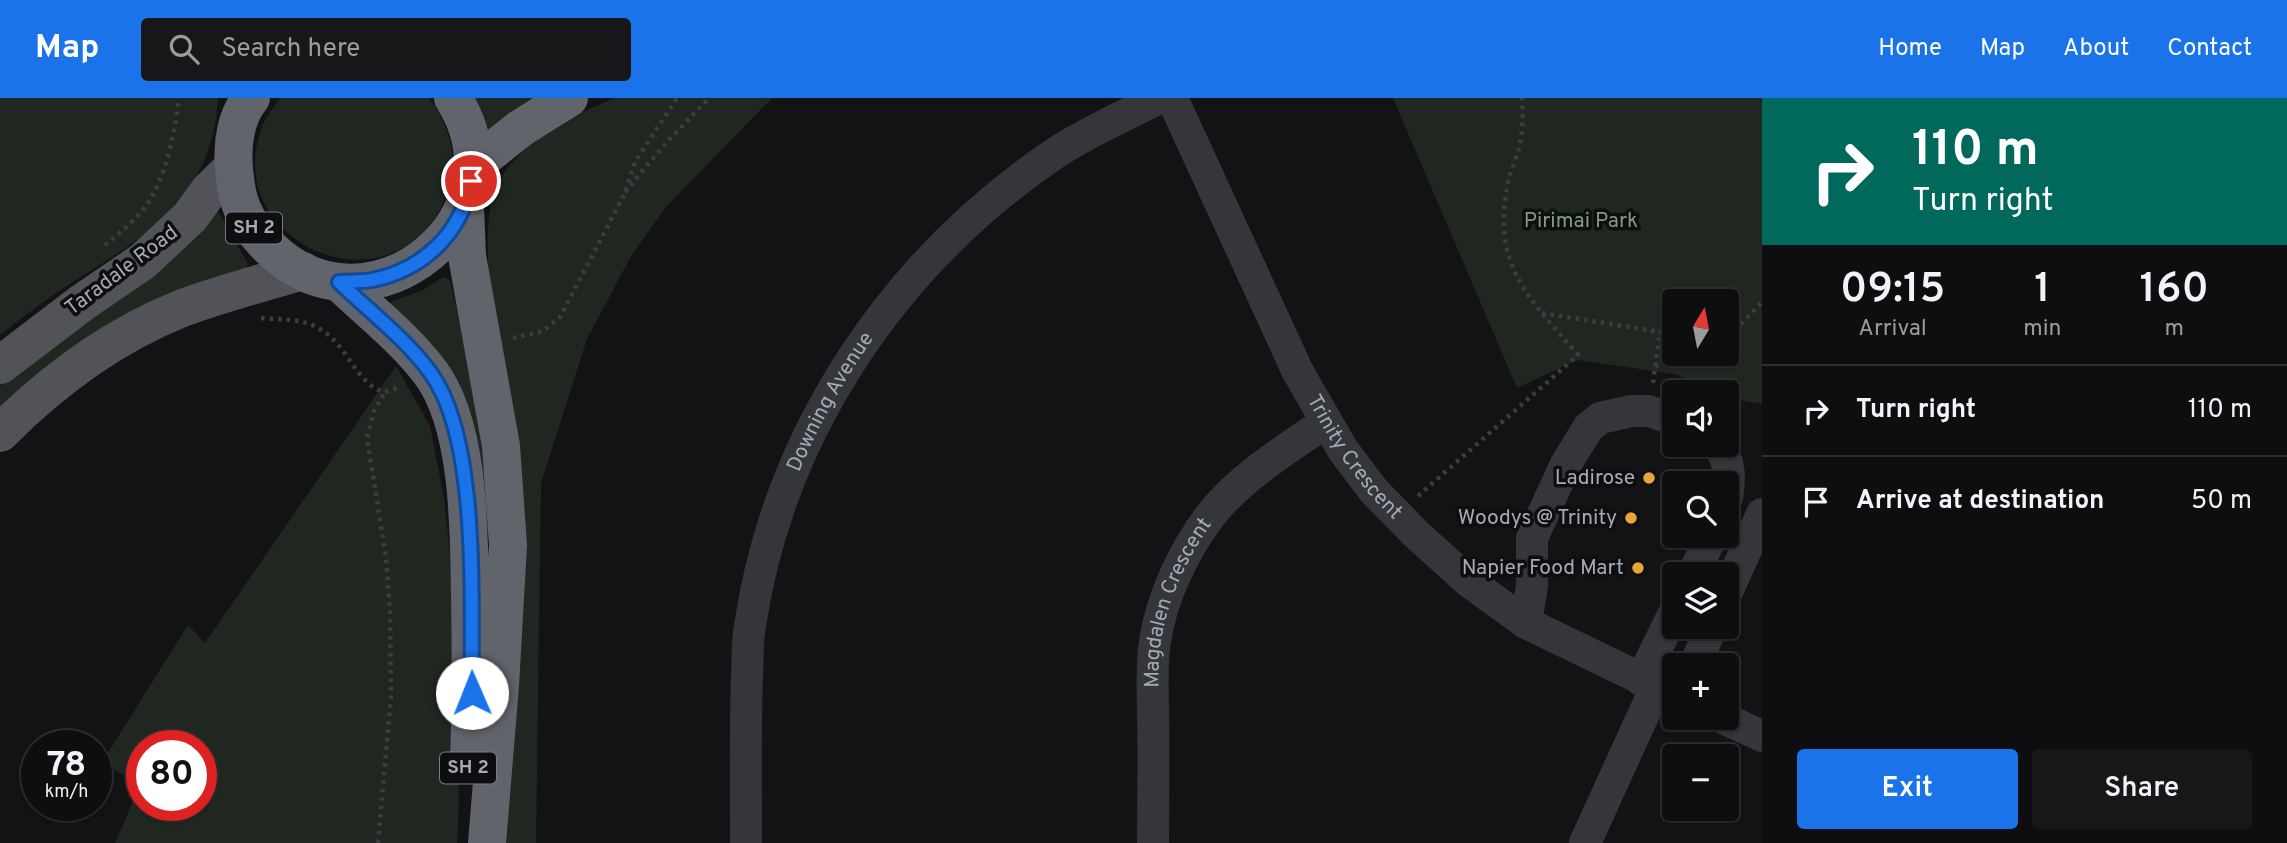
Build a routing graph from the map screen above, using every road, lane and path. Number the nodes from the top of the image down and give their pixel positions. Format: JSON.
{"nodes":[{"id":1,"x":178,"y":98,"type":"edge"},
{"id":2,"x":453,"y":98,"type":"edge"},
{"id":3,"x":569,"y":98,"type":"edge"},
{"id":4,"x":677,"y":98,"type":"edge"},
{"id":5,"x":709,"y":98,"type":"edge"},
{"id":6,"x":1160,"y":98,"type":"edge"},
{"id":7,"x":1172,"y":98,"type":"edge"},
{"id":8,"x":1522,"y":98,"type":"edge"},
{"id":9,"x":245,"y":102,"type":"edge"},
{"id":10,"x":473,"y":166,"type":"junction"},
{"id":11,"x":233,"y":167,"type":"junction"},
{"id":12,"x":465,"y":207,"type":"junction"},
{"id":13,"x":102,"y":247,"type":"dead end"},
{"id":14,"x":303,"y":271,"type":"junction"},
{"id":15,"x":339,"y":282,"type":"junction"},
{"id":16,"x":1762,"y":302,"type":"edge"},
{"id":17,"x":1541,"y":313,"type":"junction"},
{"id":18,"x":1740,"y":323,"type":"edge"},
{"id":19,"x":1660,"y":332,"type":"joint"},
{"id":20,"x":1662,"y":363,"type":"edge"},
{"id":21,"x":0,"y":365,"type":"edge"},
{"id":22,"x":1655,"y":366,"type":"junction"},
{"id":23,"x":385,"y":392,"type":"dead end"},
{"id":24,"x":1662,"y":416,"type":"edge"},
{"id":25,"x":1326,"y":422,"type":"junction"},
{"id":26,"x":0,"y":433,"type":"edge"},
{"id":27,"x":1762,"y":514,"type":"edge"},
{"id":28,"x":1398,"y":516,"type":"junction"},
{"id":29,"x":1739,"y":565,"type":"edge"},
{"id":30,"x":1526,"y":623,"type":"junction"},
{"id":31,"x":1668,"y":639,"type":"edge"},
{"id":32,"x":1657,"y":687,"type":"edge"},
{"id":33,"x":1739,"y":725,"type":"edge"},
{"id":34,"x":1762,"y":736,"type":"edge"},
{"id":35,"x":378,"y":843,"type":"edge"},
{"id":36,"x":465,"y":843,"type":"edge"},
{"id":37,"x":486,"y":843,"type":"edge"},
{"id":38,"x":746,"y":843,"type":"edge"},
{"id":39,"x":1153,"y":843,"type":"edge"},
{"id":40,"x":1585,"y":843,"type":"edge"}],
"edges":[{"from":1,"to":13,"type":"path"},
{"from":2,"to":10,"type":"highway","number":"SH 2"},
{"from":3,"to":10,"type":"highway"},
{"from":4,"to":5,"type":"path"},
{"from":6,"to":38,"type":"street","name":"Downing Avenue"},
{"from":7,"to":25,"type":"street","name":"Trinity Crescent"},
{"from":8,"to":17,"type":"path"},
{"from":9,"to":11,"type":"highway","number":"SH 2"},
{"from":10,"to":12,"type":"highway","number":"SH 2"},
{"from":11,"to":14,"type":"highway","number":"SH 2"},
{"from":11,"to":21,"type":"main road","name":"Taradale Road"},
{"from":12,"to":15,"type":"highway"},
{"from":12,"to":37,"type":"highway","number":"SH 2"},
{"from":14,"to":15,"type":"highway","number":"SH 2"},
{"from":14,"to":26,"type":"main road"},
{"from":15,"to":36,"type":"highway","number":"SH 2"},
{"from":16,"to":18,"type":"path"},
{"from":17,"to":19,"type":"path"},
{"from":17,"to":28,"type":"path"},
{"from":19,"to":22,"type":"path"},
{"from":20,"to":22,"type":"path"},
{"from":22,"to":24,"type":"path"},
{"from":23,"to":35,"type":"path"},
{"from":24,"to":30,"type":"street"},
{"from":25,"to":28,"type":"street","name":"Trinity Crescent"},
{"from":25,"to":39,"type":"street","name":"Magdalen Crescent"},
{"from":27,"to":29,"type":"street"},
{"from":28,"to":30,"type":"street","name":"Trinity Crescent"},
{"from":30,"to":32,"type":"street","name":"Trinity Crescent"},
{"from":31,"to":32,"type":"street"},
{"from":32,"to":40,"type":"street"},
{"from":33,"to":34,"type":"street"}]}
